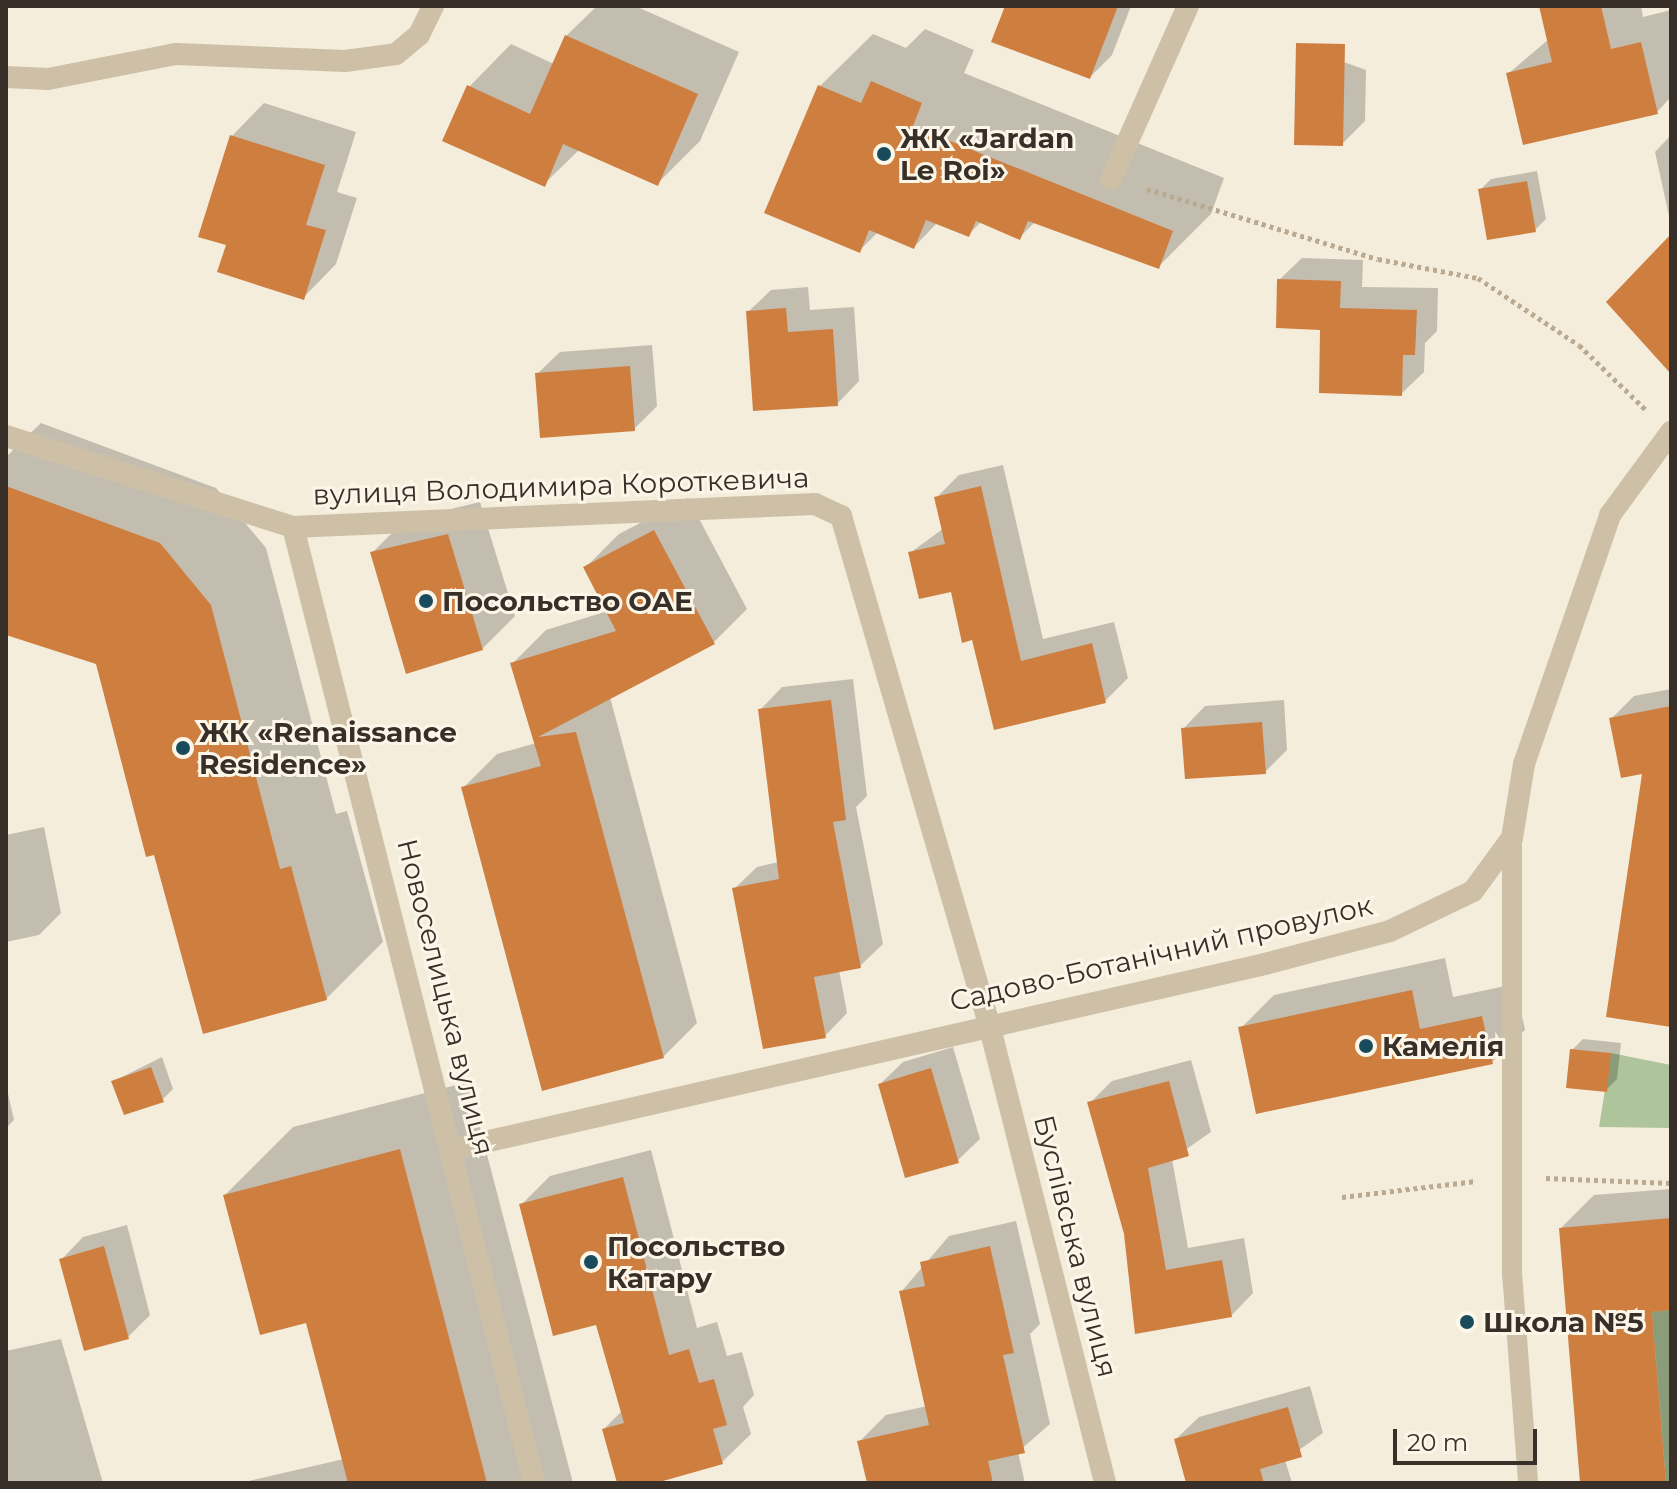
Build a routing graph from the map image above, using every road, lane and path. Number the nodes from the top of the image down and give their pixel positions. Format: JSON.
{"nodes":[{"id":1,"x":433,"y":6,"type":"edge"},
{"id":2,"x":1188,"y":6,"type":"edge"},
{"id":3,"x":6,"y":77,"type":"edge"},
{"id":4,"x":1111,"y":179,"type":"joint"},
{"id":5,"x":1670,"y":432,"type":"edge"},
{"id":6,"x":6,"y":436,"type":"edge"},
{"id":7,"x":293,"y":527,"type":"junction"},
{"id":8,"x":1512,"y":838,"type":"junction"},
{"id":9,"x":989,"y":1024,"type":"junction"},
{"id":10,"x":454,"y":1149,"type":"junction"},
{"id":11,"x":534,"y":1483,"type":"edge"},
{"id":12,"x":1105,"y":1483,"type":"edge"},
{"id":13,"x":1528,"y":1483,"type":"edge"}],
"edges":[{"from":1,"to":3,"type":"street"},
{"from":2,"to":4,"type":"street"},
{"from":4,"to":5,"type":"path"},
{"from":5,"to":8,"type":"street","name":"Садово-Ботанічний провулок"},
{"from":6,"to":7,"type":"street","name":"вулиця Володимира Короткевича"},
{"from":7,"to":9,"type":"street","name":"вулиця Володимира Короткевича"},
{"from":7,"to":10,"type":"street","name":"Новоселицька вулиця"},
{"from":8,"to":9,"type":"street","name":"Садово-Ботанічний провулок"},
{"from":8,"to":13,"type":"lane"},
{"from":9,"to":10,"type":"street","name":"Садово-Ботанічний провулок"},
{"from":9,"to":12,"type":"street","name":"Буслівська вулиця"},
{"from":10,"to":11,"type":"street","name":"Новоселицька вулиця"}]}
